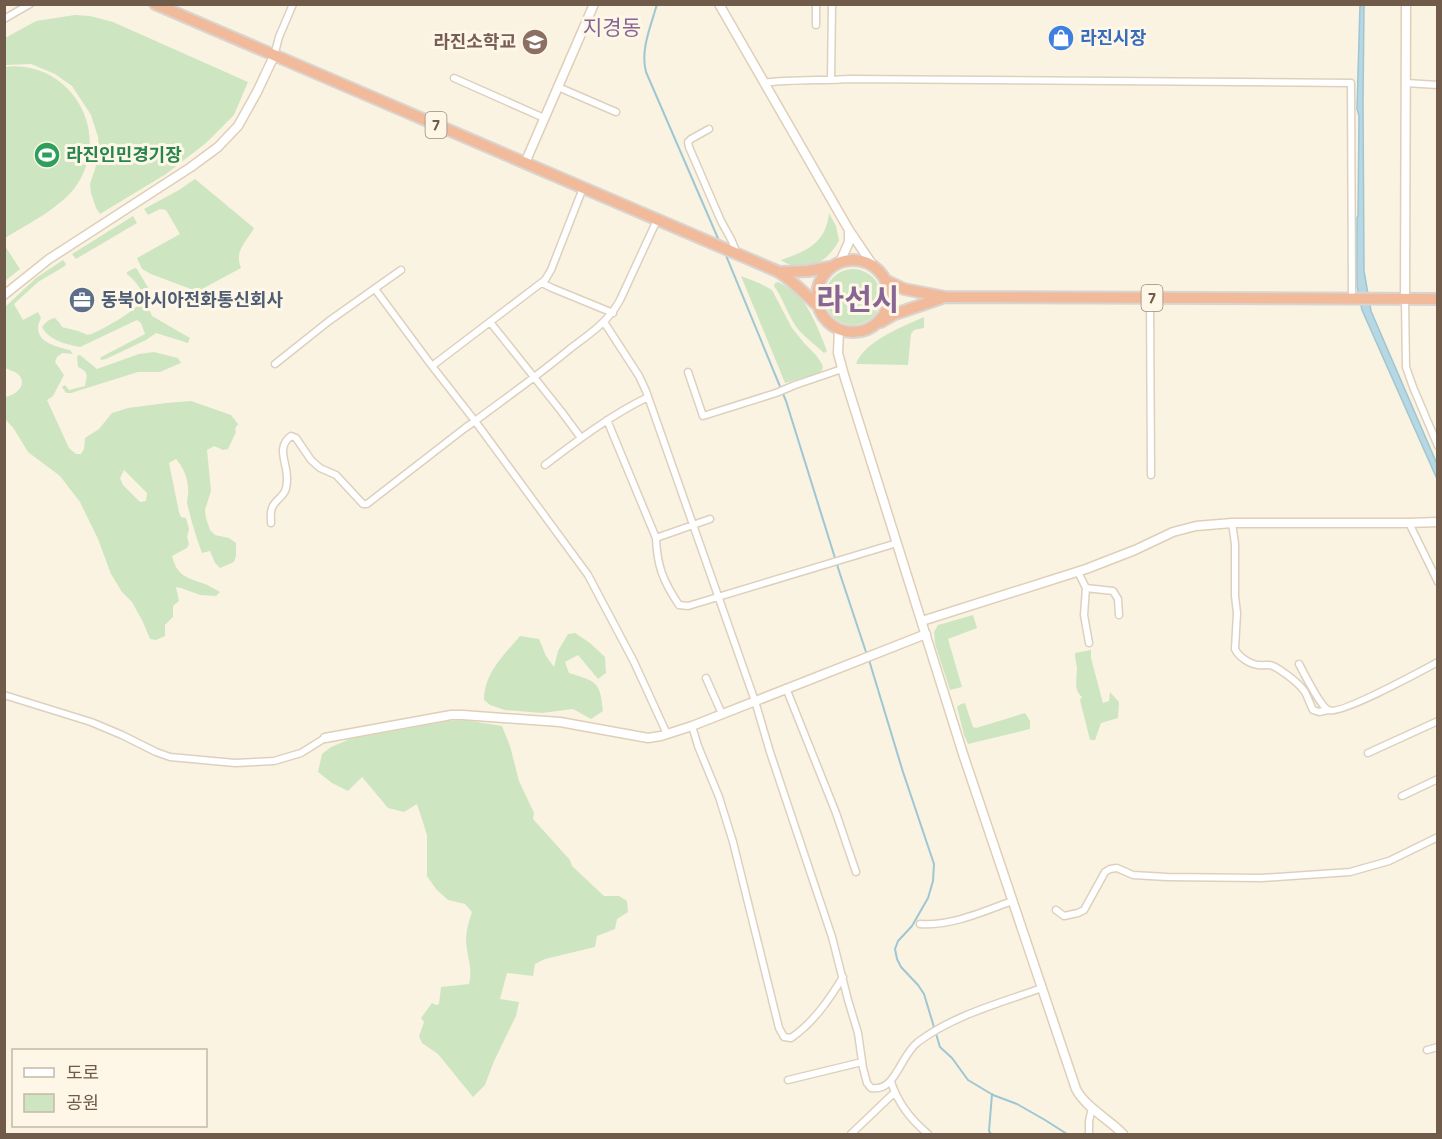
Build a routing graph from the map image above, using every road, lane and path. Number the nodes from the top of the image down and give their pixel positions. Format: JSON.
{"nodes":[{"id":1,"x":30,"y":4,"type":"edge"},
{"id":2,"x":155,"y":4,"type":"edge"},
{"id":3,"x":293,"y":4,"type":"edge"},
{"id":4,"x":594,"y":4,"type":"edge"},
{"id":5,"x":719,"y":4,"type":"edge"},
{"id":6,"x":816,"y":4,"type":"edge"},
{"id":7,"x":832,"y":4,"type":"edge"},
{"id":8,"x":1406,"y":4,"type":"edge"},
{"id":9,"x":4,"y":19,"type":"edge"},
{"id":10,"x":816,"y":25,"type":"dead end"},
{"id":11,"x":274,"y":56,"type":"junction"},
{"id":12,"x":454,"y":78,"type":"dead end"},
{"id":13,"x":831,"y":80,"type":"junction"},
{"id":14,"x":764,"y":83,"type":"junction"},
{"id":15,"x":1406,"y":83,"type":"junction"},
{"id":16,"x":1437,"y":85,"type":"edge"},
{"id":17,"x":558,"y":87,"type":"junction"},
{"id":18,"x":616,"y":112,"type":"dead end"},
{"id":19,"x":544,"y":118,"type":"junction"},
{"id":20,"x":708,"y":129,"type":"dead end"},
{"id":21,"x":525,"y":163,"type":"junction"},
{"id":22,"x":583,"y":188,"type":"junction"},
{"id":23,"x":657,"y":220,"type":"junction"},
{"id":24,"x":849,"y":230,"type":"junction"},
{"id":25,"x":734,"y":254,"type":"junction"},
{"id":26,"x":872,"y":264,"type":"junction"},
{"id":27,"x":835,"y":265,"type":"junction"},
{"id":28,"x":401,"y":270,"type":"dead end"},
{"id":29,"x":777,"y":272,"type":"junction"},
{"id":30,"x":887,"y":281,"type":"junction"},
{"id":31,"x":542,"y":283,"type":"junction"},
{"id":32,"x":375,"y":289,"type":"junction"},
{"id":33,"x":4,"y":295,"type":"edge"},
{"id":34,"x":945,"y":297,"type":"junction"},
{"id":35,"x":1150,"y":298,"type":"junction"},
{"id":36,"x":1405,"y":298,"type":"junction"},
{"id":37,"x":1355,"y":299,"type":"junction"},
{"id":38,"x":1437,"y":299,"type":"edge"},
{"id":39,"x":819,"y":307,"type":"junction"},
{"id":40,"x":613,"y":313,"type":"junction"},
{"id":41,"x":490,"y":322,"type":"junction"},
{"id":42,"x":604,"y":322,"type":"junction"},
{"id":43,"x":877,"y":324,"type":"junction"},
{"id":44,"x":839,"y":330,"type":"junction"},
{"id":45,"x":274,"y":364,"type":"dead end"},
{"id":46,"x":432,"y":366,"type":"junction"},
{"id":47,"x":842,"y":369,"type":"junction"},
{"id":48,"x":688,"y":372,"type":"dead end"},
{"id":49,"x":534,"y":378,"type":"junction"},
{"id":50,"x":648,"y":397,"type":"junction"},
{"id":51,"x":607,"y":420,"type":"junction"},
{"id":52,"x":475,"y":422,"type":"junction"},
{"id":53,"x":580,"y":438,"type":"junction"},
{"id":54,"x":1437,"y":446,"type":"edge"},
{"id":55,"x":545,"y":465,"type":"dead end"},
{"id":56,"x":1151,"y":475,"type":"dead end"},
{"id":57,"x":710,"y":519,"type":"dead end"},
{"id":58,"x":271,"y":522,"type":"dead end"},
{"id":59,"x":1437,"y":522,"type":"edge"},
{"id":60,"x":1232,"y":523,"type":"junction"},
{"id":61,"x":1409,"y":523,"type":"junction"},
{"id":62,"x":693,"y":525,"type":"junction"},
{"id":63,"x":656,"y":538,"type":"junction"},
{"id":64,"x":897,"y":543,"type":"junction"},
{"id":65,"x":1078,"y":572,"type":"junction"},
{"id":66,"x":1437,"y":582,"type":"edge"},
{"id":67,"x":1086,"y":588,"type":"junction"},
{"id":68,"x":718,"y":597,"type":"junction"},
{"id":69,"x":1119,"y":615,"type":"dead end"},
{"id":70,"x":922,"y":621,"type":"junction"},
{"id":71,"x":926,"y":634,"type":"junction"},
{"id":72,"x":1089,"y":642,"type":"dead end"},
{"id":73,"x":1437,"y":662,"type":"edge"},
{"id":74,"x":1299,"y":664,"type":"dead end"},
{"id":75,"x":706,"y":678,"type":"dead end"},
{"id":76,"x":786,"y":688,"type":"junction"},
{"id":77,"x":4,"y":695,"type":"edge"},
{"id":78,"x":755,"y":701,"type":"junction"},
{"id":79,"x":1328,"y":710,"type":"junction"},
{"id":80,"x":722,"y":714,"type":"junction"},
{"id":81,"x":1437,"y":721,"type":"edge"},
{"id":82,"x":692,"y":726,"type":"junction"},
{"id":83,"x":667,"y":734,"type":"junction"},
{"id":84,"x":325,"y":738,"type":"joint"},
{"id":85,"x":1368,"y":753,"type":"dead end"},
{"id":86,"x":1437,"y":778,"type":"edge"},
{"id":87,"x":1402,"y":796,"type":"dead end"},
{"id":88,"x":1437,"y":837,"type":"edge"},
{"id":89,"x":856,"y":872,"type":"dead end"},
{"id":90,"x":1012,"y":901,"type":"junction"},
{"id":91,"x":1056,"y":910,"type":"dead end"},
{"id":92,"x":920,"y":924,"type":"dead end"},
{"id":93,"x":843,"y":977,"type":"junction"},
{"id":94,"x":1042,"y":988,"type":"junction"},
{"id":95,"x":1437,"y":1047,"type":"edge"},
{"id":96,"x":1427,"y":1050,"type":"dead end"},
{"id":97,"x":862,"y":1062,"type":"junction"},
{"id":98,"x":788,"y":1080,"type":"dead end"},
{"id":99,"x":891,"y":1082,"type":"junction"},
{"id":100,"x":894,"y":1092,"type":"junction"},
{"id":101,"x":1092,"y":1108,"type":"junction"},
{"id":102,"x":916,"y":1124,"type":"junction"},
{"id":103,"x":851,"y":1134,"type":"edge"},
{"id":104,"x":918,"y":1134,"type":"edge"},
{"id":105,"x":928,"y":1134,"type":"edge"},
{"id":106,"x":1089,"y":1134,"type":"edge"},
{"id":107,"x":1124,"y":1134,"type":"edge"}],
"edges":[{"from":1,"to":9,"type":"street"},
{"from":2,"to":11,"type":"highway","number":"7"},
{"from":3,"to":11,"type":"street"},
{"from":4,"to":17,"type":"street"},
{"from":5,"to":14,"type":"street"},
{"from":6,"to":10,"type":"street"},
{"from":7,"to":13,"type":"street"},
{"from":8,"to":15,"type":"street"},
{"from":11,"to":21,"type":"highway","number":"7"},
{"from":11,"to":33,"type":"street"},
{"from":12,"to":19,"type":"street"},
{"from":13,"to":14,"type":"street"},
{"from":13,"to":37,"type":"street"},
{"from":14,"to":24,"type":"street"},
{"from":15,"to":16,"type":"street"},
{"from":15,"to":36,"type":"street"},
{"from":17,"to":18,"type":"street"},
{"from":17,"to":19,"type":"street"},
{"from":19,"to":21,"type":"street"},
{"from":20,"to":25,"type":"street"},
{"from":21,"to":22,"type":"highway","number":"7"},
{"from":22,"to":23,"type":"highway","number":"7"},
{"from":22,"to":31,"type":"street"},
{"from":23,"to":25,"type":"highway","number":"7"},
{"from":23,"to":40,"type":"street"},
{"from":24,"to":26,"type":"street"},
{"from":24,"to":27,"type":"street"},
{"from":25,"to":29,"type":"highway","number":"7"},
{"from":26,"to":27,"type":"highway","number":"7"},
{"from":26,"to":30,"type":"highway","number":"7"},
{"from":27,"to":29,"type":"highway","number":"7"},
{"from":27,"to":39,"type":"highway"},
{"from":28,"to":32,"type":"street"},
{"from":29,"to":39,"type":"highway","number":"7"},
{"from":30,"to":34,"type":"highway","number":"7"},
{"from":30,"to":43,"type":"highway"},
{"from":31,"to":40,"type":"street"},
{"from":31,"to":41,"type":"street"},
{"from":32,"to":45,"type":"street"},
{"from":32,"to":46,"type":"street"},
{"from":34,"to":35,"type":"highway","number":"7"},
{"from":34,"to":43,"type":"highway","number":"7"},
{"from":35,"to":37,"type":"highway","number":"7"},
{"from":35,"to":56,"type":"street"},
{"from":36,"to":37,"type":"highway","number":"7"},
{"from":36,"to":38,"type":"highway","number":"7"},
{"from":36,"to":54,"type":"street"},
{"from":39,"to":44,"type":"highway","number":"7"},
{"from":40,"to":42,"type":"street"},
{"from":41,"to":46,"type":"street"},
{"from":41,"to":49,"type":"street"},
{"from":42,"to":49,"type":"street"},
{"from":42,"to":50,"type":"street"},
{"from":43,"to":44,"type":"highway","number":"7"},
{"from":44,"to":47,"type":"street"},
{"from":46,"to":52,"type":"street"},
{"from":47,"to":48,"type":"street"},
{"from":47,"to":64,"type":"street"},
{"from":49,"to":52,"type":"street"},
{"from":49,"to":53,"type":"street"},
{"from":50,"to":51,"type":"street"},
{"from":50,"to":62,"type":"street"},
{"from":51,"to":53,"type":"street"},
{"from":51,"to":63,"type":"street"},
{"from":52,"to":58,"type":"street"},
{"from":52,"to":83,"type":"street"},
{"from":53,"to":55,"type":"street"},
{"from":57,"to":62,"type":"street"},
{"from":59,"to":61,"type":"street"},
{"from":60,"to":61,"type":"street"},
{"from":60,"to":65,"type":"street"},
{"from":60,"to":79,"type":"street"},
{"from":61,"to":66,"type":"street"},
{"from":62,"to":63,"type":"street"},
{"from":62,"to":68,"type":"street"},
{"from":63,"to":68,"type":"street"},
{"from":64,"to":68,"type":"street"},
{"from":64,"to":70,"type":"street"},
{"from":65,"to":67,"type":"street"},
{"from":65,"to":70,"type":"street"},
{"from":67,"to":69,"type":"street"},
{"from":67,"to":72,"type":"street"},
{"from":68,"to":78,"type":"street"},
{"from":70,"to":71,"type":"street"},
{"from":71,"to":76,"type":"street"},
{"from":71,"to":90,"type":"street"},
{"from":73,"to":79,"type":"street"},
{"from":74,"to":79,"type":"street"},
{"from":75,"to":80,"type":"street"},
{"from":76,"to":78,"type":"street"},
{"from":76,"to":89,"type":"street"},
{"from":77,"to":84,"type":"street"},
{"from":78,"to":80,"type":"street"},
{"from":78,"to":93,"type":"street"},
{"from":80,"to":82,"type":"street"},
{"from":81,"to":85,"type":"street"},
{"from":82,"to":83,"type":"street"},
{"from":82,"to":93,"type":"street"},
{"from":83,"to":84,"type":"street"},
{"from":86,"to":87,"type":"street"},
{"from":88,"to":91,"type":"street"},
{"from":90,"to":92,"type":"street"},
{"from":90,"to":94,"type":"street"},
{"from":93,"to":97,"type":"street"},
{"from":94,"to":99,"type":"street"},
{"from":94,"to":101,"type":"street"},
{"from":95,"to":96,"type":"street"},
{"from":97,"to":98,"type":"street"},
{"from":97,"to":99,"type":"street"},
{"from":99,"to":100,"type":"street"},
{"from":100,"to":102,"type":"street"},
{"from":100,"to":103,"type":"street"},
{"from":101,"to":106,"type":"street"},
{"from":101,"to":107,"type":"street"},
{"from":102,"to":104,"type":"street"},
{"from":102,"to":105,"type":"street"}]}
